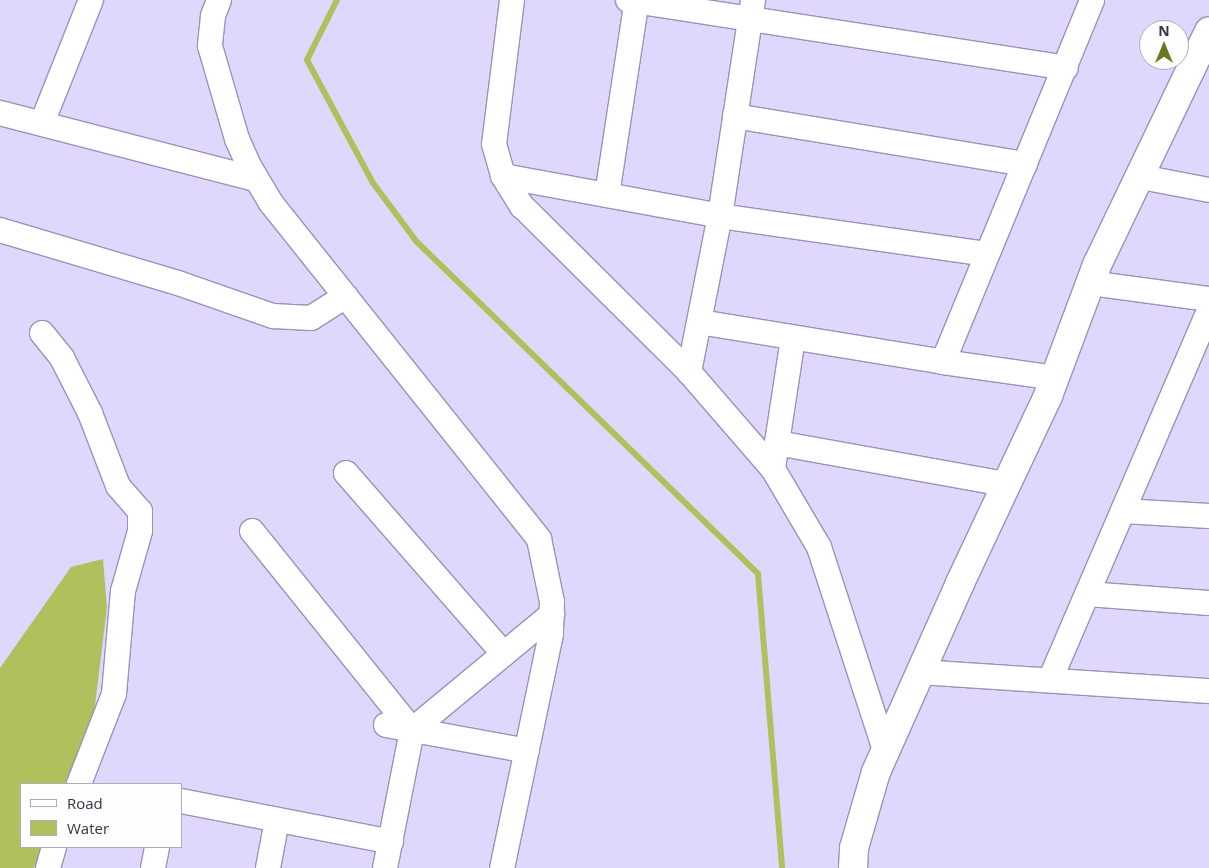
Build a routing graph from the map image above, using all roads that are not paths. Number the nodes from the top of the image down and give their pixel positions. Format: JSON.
{"nodes":[{"id":1,"x":91,"y":0,"type":"edge"},
{"id":2,"x":219,"y":0,"type":"edge"},
{"id":3,"x":512,"y":0,"type":"edge"},
{"id":4,"x":634,"y":0,"type":"edge"},
{"id":5,"x":1092,"y":0,"type":"edge"},
{"id":6,"x":751,"y":10,"type":"edge"},
{"id":7,"x":1209,"y":31,"type":"edge"},
{"id":8,"x":1066,"y":68,"type":"junction"},
{"id":9,"x":0,"y":112,"type":"edge"},
{"id":10,"x":735,"y":116,"type":"junction"},
{"id":11,"x":42,"y":123,"type":"junction"},
{"id":12,"x":1025,"y":164,"type":"junction"},
{"id":13,"x":503,"y":176,"type":"junction"},
{"id":14,"x":1141,"y":177,"type":"junction"},
{"id":15,"x":256,"y":179,"type":"junction"},
{"id":16,"x":1209,"y":190,"type":"edge"},
{"id":17,"x":607,"y":195,"type":"junction"},
{"id":18,"x":720,"y":216,"type":"junction"},
{"id":19,"x":0,"y":230,"type":"edge"},
{"id":20,"x":986,"y":254,"type":"junction"},
{"id":21,"x":1090,"y":283,"type":"junction"},
{"id":22,"x":346,"y":296,"type":"junction"},
{"id":23,"x":1209,"y":299,"type":"edge"},
{"id":24,"x":1209,"y":310,"type":"edge"},
{"id":25,"x":700,"y":322,"type":"junction"},
{"id":26,"x":42,"y":333,"type":"dead end"},
{"id":27,"x":793,"y":338,"type":"junction"},
{"id":28,"x":943,"y":362,"type":"junction"},
{"id":29,"x":689,"y":372,"type":"junction"},
{"id":30,"x":1054,"y":378,"type":"junction"},
{"id":31,"x":777,"y":443,"type":"junction"},
{"id":32,"x":773,"y":469,"type":"junction"},
{"id":33,"x":346,"y":473,"type":"dead end"},
{"id":34,"x":1006,"y":484,"type":"junction"},
{"id":35,"x":1123,"y":511,"type":"junction"},
{"id":36,"x":1209,"y":516,"type":"edge"},
{"id":37,"x":252,"y":531,"type":"dead end"},
{"id":38,"x":1087,"y":594,"type":"junction"},
{"id":39,"x":1209,"y":603,"type":"edge"},
{"id":40,"x":552,"y":614,"type":"junction"},
{"id":41,"x":504,"y":654,"type":"junction"},
{"id":42,"x":920,"y":672,"type":"junction"},
{"id":43,"x":1050,"y":680,"type":"junction"},
{"id":44,"x":1209,"y":691,"type":"edge"},
{"id":45,"x":386,"y":725,"type":"dead end"},
{"id":46,"x":412,"y":730,"type":"junction"},
{"id":47,"x":885,"y":750,"type":"junction"},
{"id":48,"x":527,"y":752,"type":"junction"},
{"id":49,"x":79,"y":783,"type":"edge"},
{"id":50,"x":182,"y":801,"type":"edge"},
{"id":51,"x":277,"y":820,"type":"junction"},
{"id":52,"x":391,"y":842,"type":"junction"},
{"id":53,"x":54,"y":848,"type":"edge"},
{"id":54,"x":157,"y":848,"type":"edge"},
{"id":55,"x":48,"y":868,"type":"edge"},
{"id":56,"x":153,"y":868,"type":"edge"},
{"id":57,"x":268,"y":868,"type":"edge"},
{"id":58,"x":385,"y":868,"type":"edge"},
{"id":59,"x":502,"y":868,"type":"edge"},
{"id":60,"x":853,"y":868,"type":"edge"}],
"edges":[{"from":1,"to":11,"type":"street"},
{"from":2,"to":15,"type":"street"},
{"from":3,"to":13,"type":"street"},
{"from":4,"to":6,"type":"street"},
{"from":4,"to":17,"type":"street"},
{"from":5,"to":8,"type":"street"},
{"from":6,"to":8,"type":"street"},
{"from":6,"to":10,"type":"street"},
{"from":7,"to":14,"type":"street"},
{"from":8,"to":12,"type":"street"},
{"from":9,"to":11,"type":"street"},
{"from":10,"to":12,"type":"street"},
{"from":10,"to":18,"type":"street"},
{"from":11,"to":15,"type":"street"},
{"from":12,"to":20,"type":"street"},
{"from":13,"to":17,"type":"street"},
{"from":13,"to":29,"type":"street"},
{"from":14,"to":16,"type":"street"},
{"from":14,"to":21,"type":"street"},
{"from":15,"to":22,"type":"street"},
{"from":17,"to":18,"type":"street"},
{"from":18,"to":20,"type":"street"},
{"from":18,"to":25,"type":"street"},
{"from":19,"to":22,"type":"street"},
{"from":20,"to":28,"type":"street"},
{"from":21,"to":23,"type":"street"},
{"from":21,"to":30,"type":"street"},
{"from":22,"to":40,"type":"street"},
{"from":24,"to":35,"type":"street"},
{"from":25,"to":27,"type":"street"},
{"from":25,"to":29,"type":"street"},
{"from":26,"to":49,"type":"street"},
{"from":27,"to":28,"type":"street"},
{"from":27,"to":31,"type":"street"},
{"from":28,"to":30,"type":"street"},
{"from":29,"to":32,"type":"street"},
{"from":30,"to":34,"type":"street"},
{"from":31,"to":32,"type":"street"},
{"from":31,"to":34,"type":"street"},
{"from":32,"to":47,"type":"street"},
{"from":33,"to":41,"type":"street"},
{"from":34,"to":42,"type":"street"},
{"from":35,"to":36,"type":"street"},
{"from":35,"to":38,"type":"street"},
{"from":37,"to":46,"type":"street"},
{"from":38,"to":39,"type":"street"},
{"from":38,"to":43,"type":"street"},
{"from":40,"to":41,"type":"street"},
{"from":40,"to":48,"type":"street"},
{"from":41,"to":46,"type":"street"},
{"from":42,"to":43,"type":"street"},
{"from":42,"to":47,"type":"street"},
{"from":43,"to":44,"type":"street"},
{"from":45,"to":46,"type":"street"},
{"from":46,"to":48,"type":"street"},
{"from":46,"to":52,"type":"street"},
{"from":47,"to":60,"type":"street"},
{"from":48,"to":59,"type":"street"},
{"from":50,"to":51,"type":"street"},
{"from":51,"to":52,"type":"street"},
{"from":51,"to":57,"type":"street"},
{"from":52,"to":58,"type":"street"},
{"from":53,"to":55,"type":"street"},
{"from":54,"to":56,"type":"street"}]}
